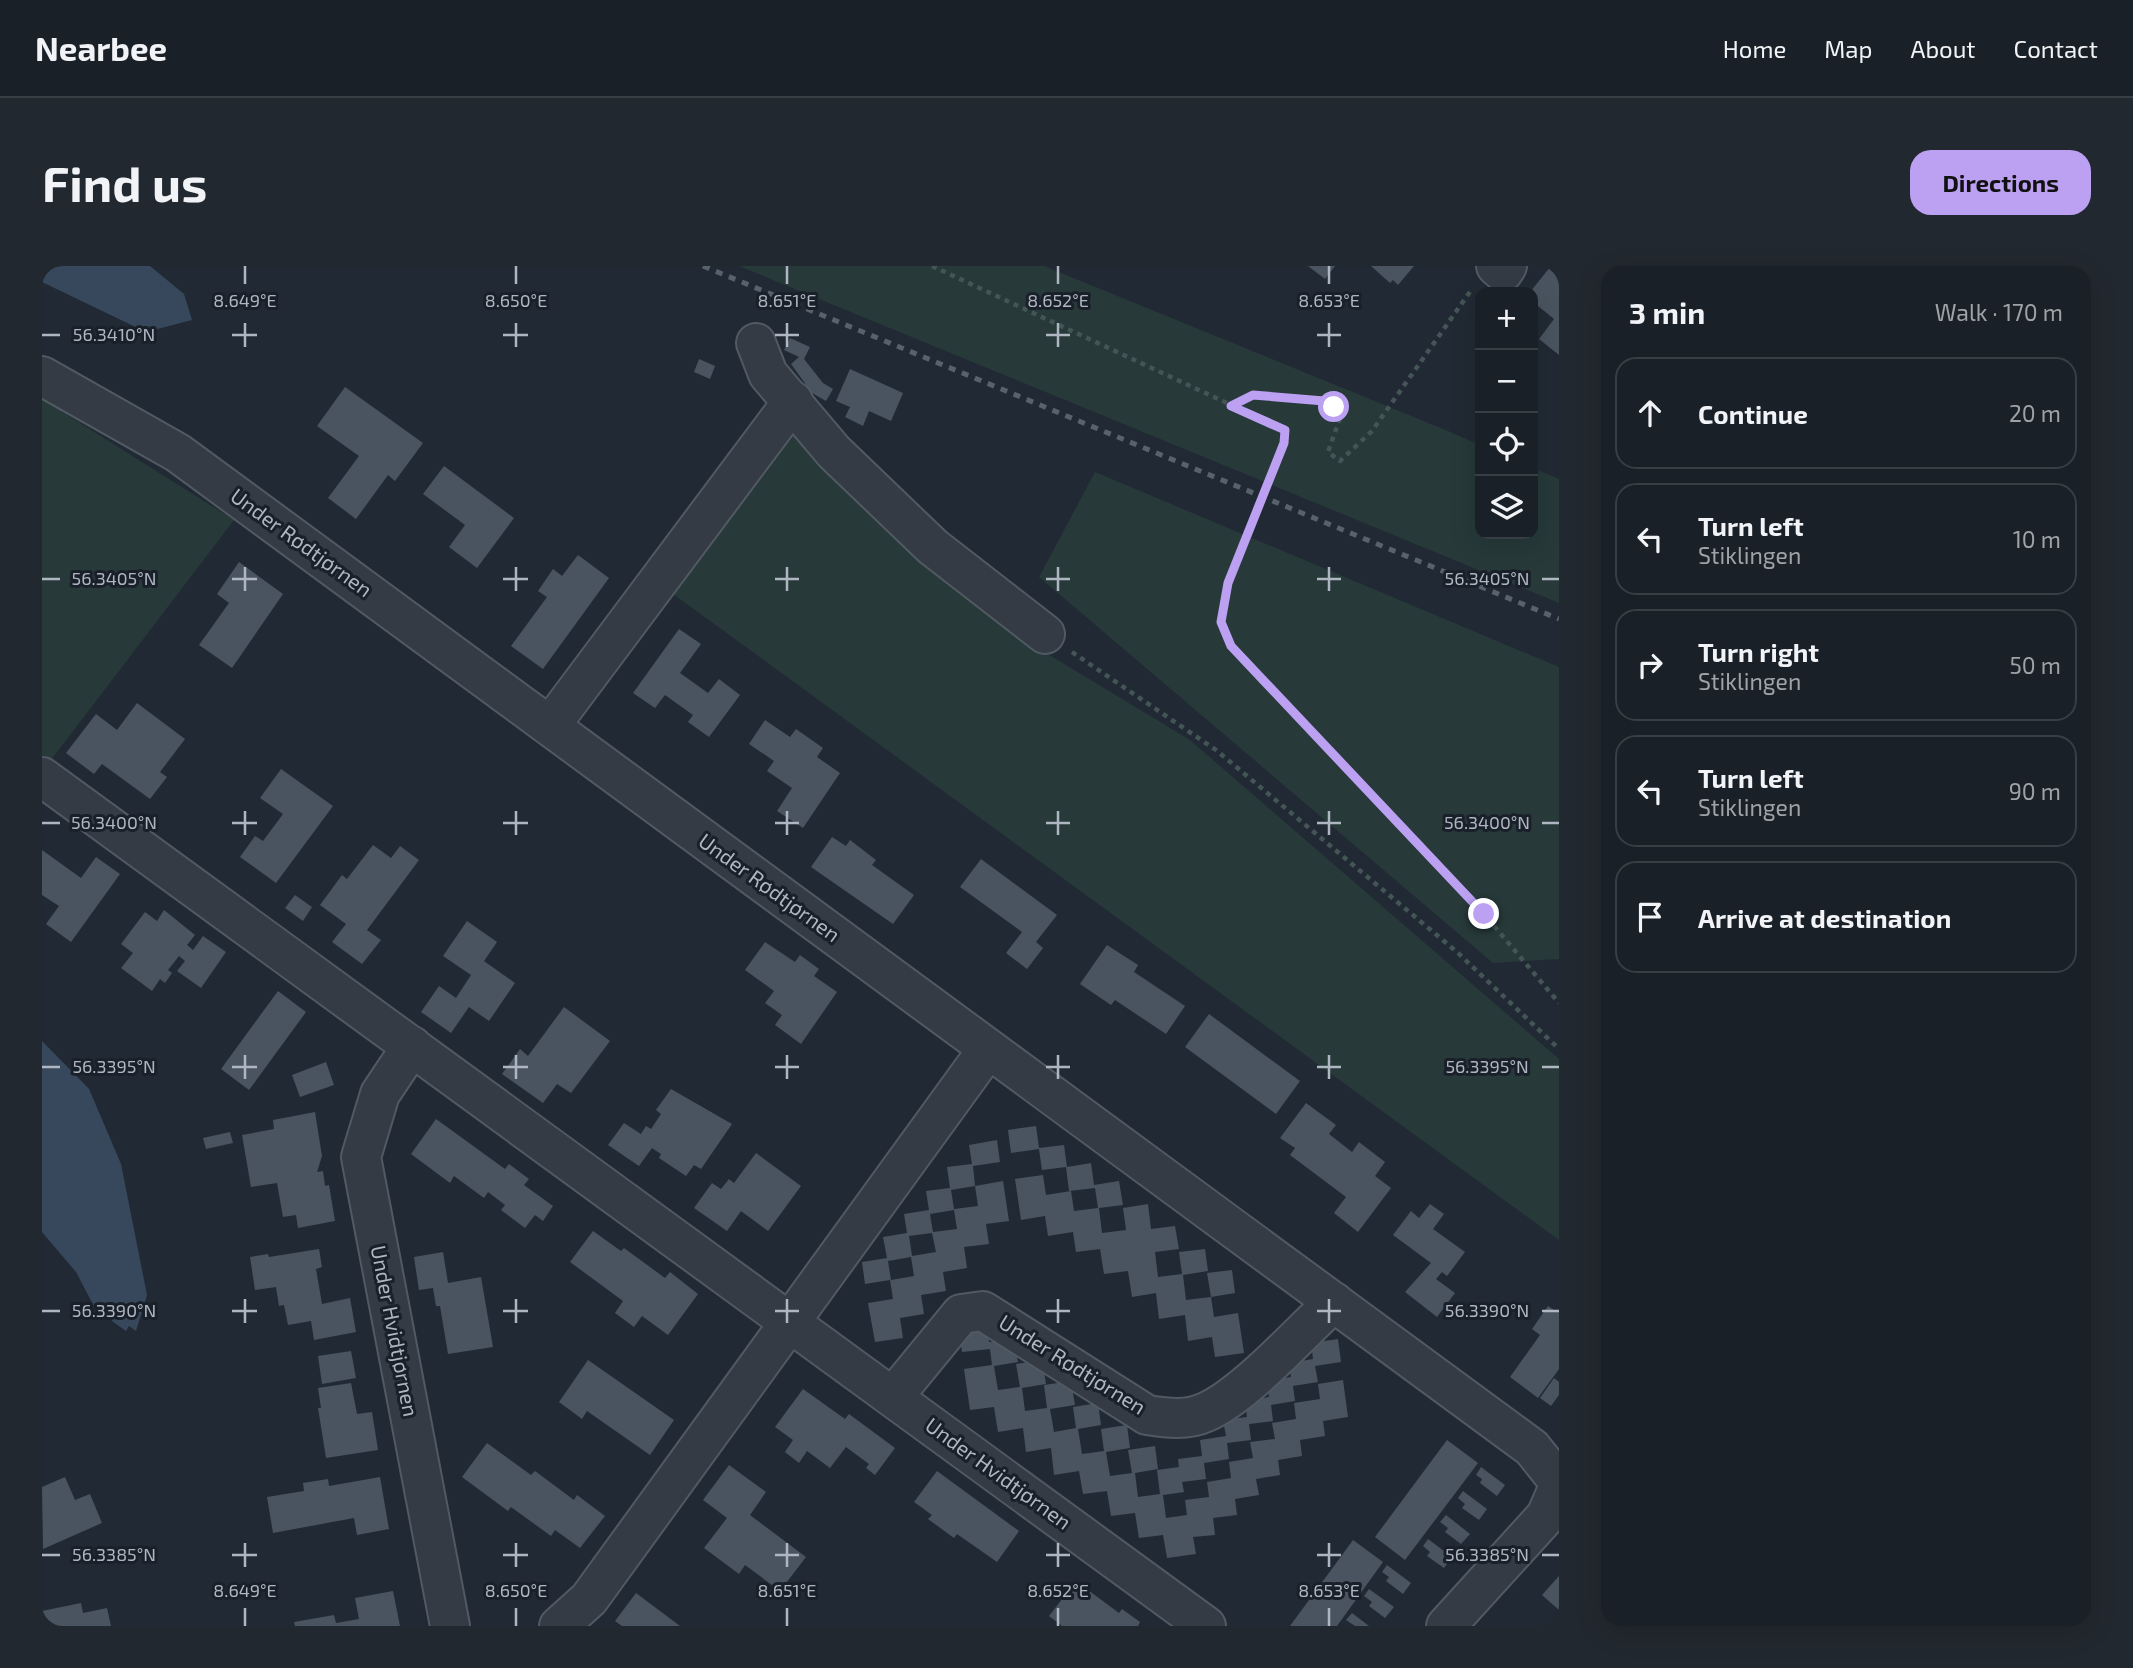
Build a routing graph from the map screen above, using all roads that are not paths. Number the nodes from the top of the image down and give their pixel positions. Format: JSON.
{"nodes":[{"id":1,"x":756,"y":343,"type":"dead end"},
{"id":2,"x":42,"y":376,"type":"edge"},
{"id":3,"x":793,"y":401,"type":"junction"},
{"id":4,"x":1045,"y":634,"type":"road end"},
{"id":5,"x":550,"y":726,"type":"junction"},
{"id":6,"x":42,"y":777,"type":"edge"},
{"id":7,"x":412,"y":1046,"type":"junction"},
{"id":8,"x":988,"y":1049,"type":"junction"},
{"id":9,"x":1334,"y":1302,"type":"junction"},
{"id":10,"x":789,"y":1322,"type":"junction"},
{"id":11,"x":892,"y":1397,"type":"junction"},
{"id":12,"x":1559,"y":1484,"type":"edge"},
{"id":13,"x":450,"y":1626,"type":"edge"},
{"id":14,"x":559,"y":1626,"type":"edge"},
{"id":15,"x":1206,"y":1626,"type":"edge"},
{"id":16,"x":1446,"y":1626,"type":"edge"}],
"edges":[{"from":1,"to":3,"type":"street"},
{"from":2,"to":5,"type":"street","name":"Under Rødtjørnen"},
{"from":3,"to":4,"type":"street"},
{"from":3,"to":5,"type":"street"},
{"from":5,"to":8,"type":"street","name":"Under Rødtjørnen"},
{"from":6,"to":7,"type":"street","name":"Under Hvidtjørnen"},
{"from":7,"to":10,"type":"street","name":"Under Hvidtjørnen"},
{"from":7,"to":13,"type":"street","name":"Under Hvidtjørnen"},
{"from":8,"to":9,"type":"street","name":"Under Rødtjørnen"},
{"from":8,"to":10,"type":"street"},
{"from":9,"to":11,"type":"street","name":"Under Rødtjørnen"},
{"from":9,"to":12,"type":"street","name":"Under Rødtjørnen"},
{"from":10,"to":11,"type":"street","name":"Under Hvidtjørnen"},
{"from":10,"to":14,"type":"street"},
{"from":11,"to":15,"type":"street","name":"Under Hvidtjørnen"},
{"from":12,"to":16,"type":"street","name":"Under Rødtjørnen"}]}
